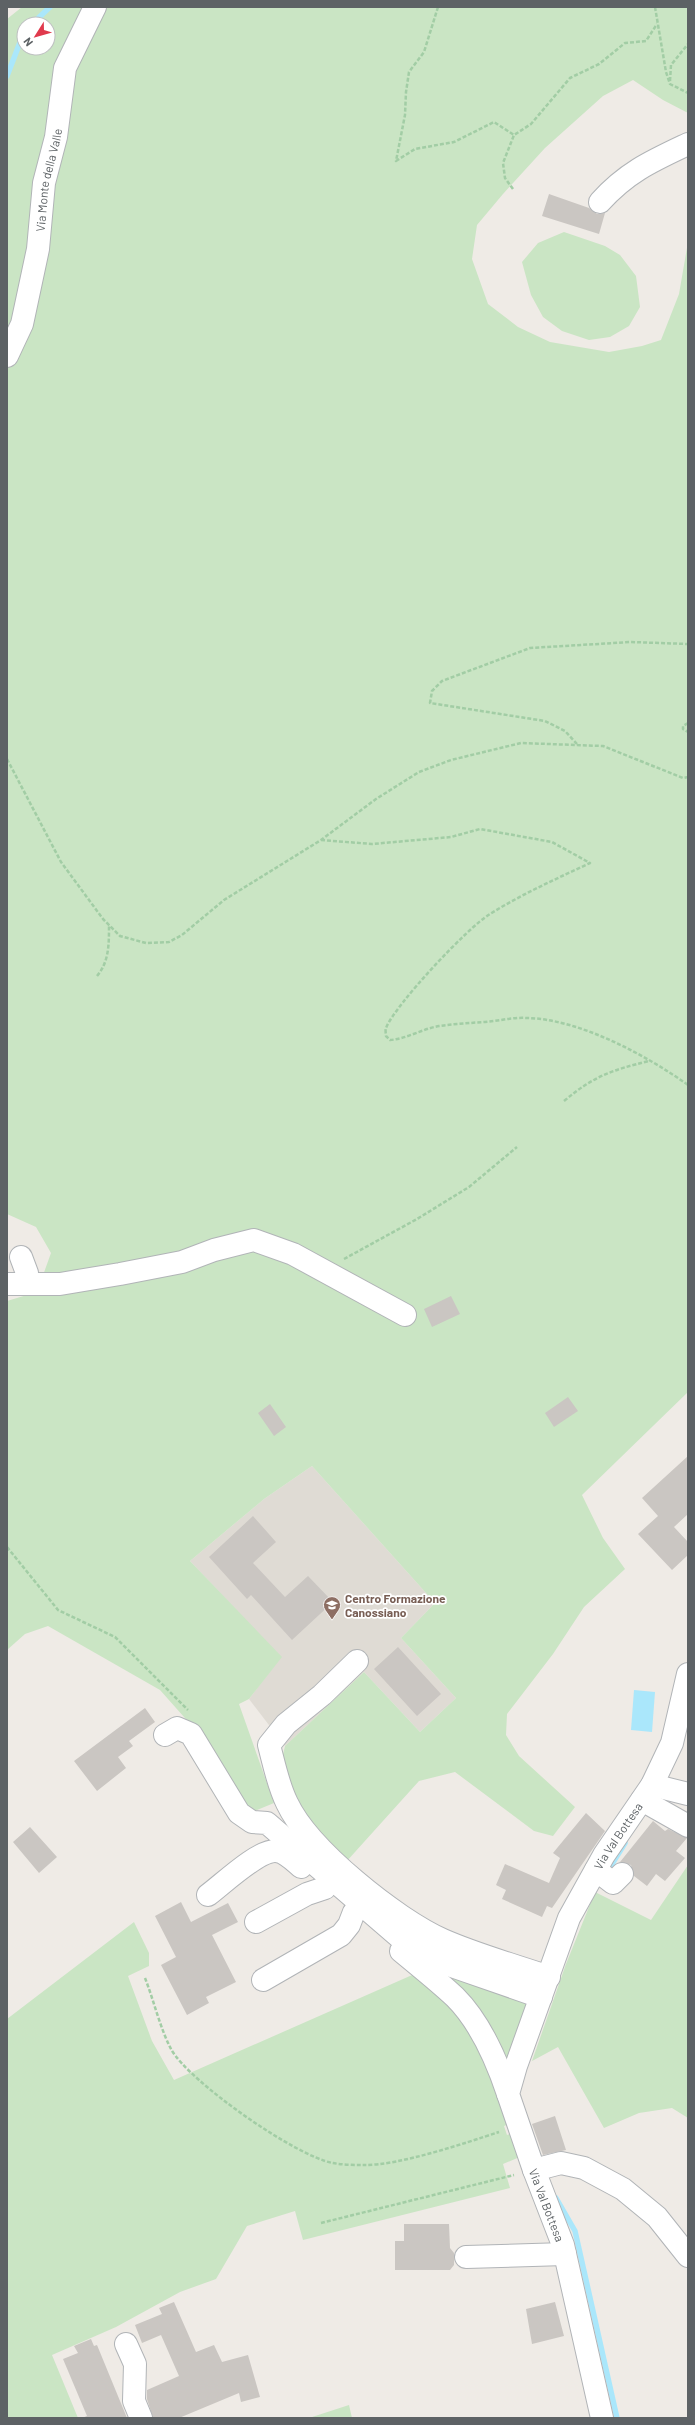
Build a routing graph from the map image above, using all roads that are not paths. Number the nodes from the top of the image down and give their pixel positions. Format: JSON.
{"nodes":[{"id":1,"x":94,"y":7,"type":"edge"},
{"id":2,"x":688,"y":144,"type":"edge"},
{"id":3,"x":600,"y":202,"type":"dead end"},
{"id":4,"x":7,"y":356,"type":"edge"},
{"id":5,"x":21,"y":1257,"type":"dead end"},
{"id":6,"x":17,"y":1284,"type":"edge"},
{"id":7,"x":405,"y":1316,"type":"dead end"},
{"id":8,"x":356,"y":1661,"type":"dead end"},
{"id":9,"x":688,"y":1674,"type":"edge"},
{"id":10,"x":164,"y":1735,"type":"dead end"},
{"id":11,"x":688,"y":1783,"type":"edge"},
{"id":12,"x":651,"y":1786,"type":"junction"},
{"id":13,"x":688,"y":1794,"type":"edge"},
{"id":14,"x":688,"y":1826,"type":"edge"},
{"id":15,"x":596,"y":1870,"type":"junction"},
{"id":16,"x":622,"y":1874,"type":"dead end"},
{"id":17,"x":325,"y":1888,"type":"junction"},
{"id":18,"x":208,"y":1895,"type":"dead end"},
{"id":19,"x":354,"y":1912,"type":"junction"},
{"id":20,"x":256,"y":1922,"type":"dead end"},
{"id":21,"x":263,"y":1980,"type":"dead end"},
{"id":22,"x":545,"y":1987,"type":"junction"},
{"id":23,"x":508,"y":2094,"type":"junction"},
{"id":24,"x":534,"y":2170,"type":"junction"},
{"id":25,"x":565,"y":2254,"type":"junction"},
{"id":26,"x":688,"y":2256,"type":"edge"},
{"id":27,"x":466,"y":2257,"type":"dead end"},
{"id":28,"x":126,"y":2344,"type":"dead end"},
{"id":29,"x":140,"y":2415,"type":"edge"},
{"id":30,"x":602,"y":2418,"type":"edge"}],
"edges":[{"from":1,"to":4,"type":"street","name":"Via Monte della Valle"},
{"from":2,"to":3,"type":"street"},
{"from":5,"to":6,"type":"street"},
{"from":6,"to":7,"type":"street"},
{"from":8,"to":22,"type":"street"},
{"from":9,"to":12,"type":"street","name":"Via Val Bottesa"},
{"from":10,"to":22,"type":"street"},
{"from":11,"to":12,"type":"street"},
{"from":12,"to":13,"type":"street"},
{"from":12,"to":14,"type":"street"},
{"from":12,"to":15,"type":"street","name":"Via Val Bottesa"},
{"from":15,"to":16,"type":"street"},
{"from":15,"to":22,"type":"street","name":"Via Val Bottesa"},
{"from":17,"to":18,"type":"street"},
{"from":17,"to":19,"type":"street"},
{"from":17,"to":20,"type":"street"},
{"from":19,"to":21,"type":"street"},
{"from":19,"to":23,"type":"street"},
{"from":22,"to":23,"type":"street","name":"Via Val Bottesa"},
{"from":23,"to":24,"type":"street","name":"Via Val Bottesa"},
{"from":24,"to":25,"type":"street","name":"Via Val Bottesa"},
{"from":24,"to":26,"type":"street"},
{"from":25,"to":27,"type":"street"},
{"from":25,"to":30,"type":"street","name":"Via Val Bottesa"},
{"from":28,"to":29,"type":"street"}]}
